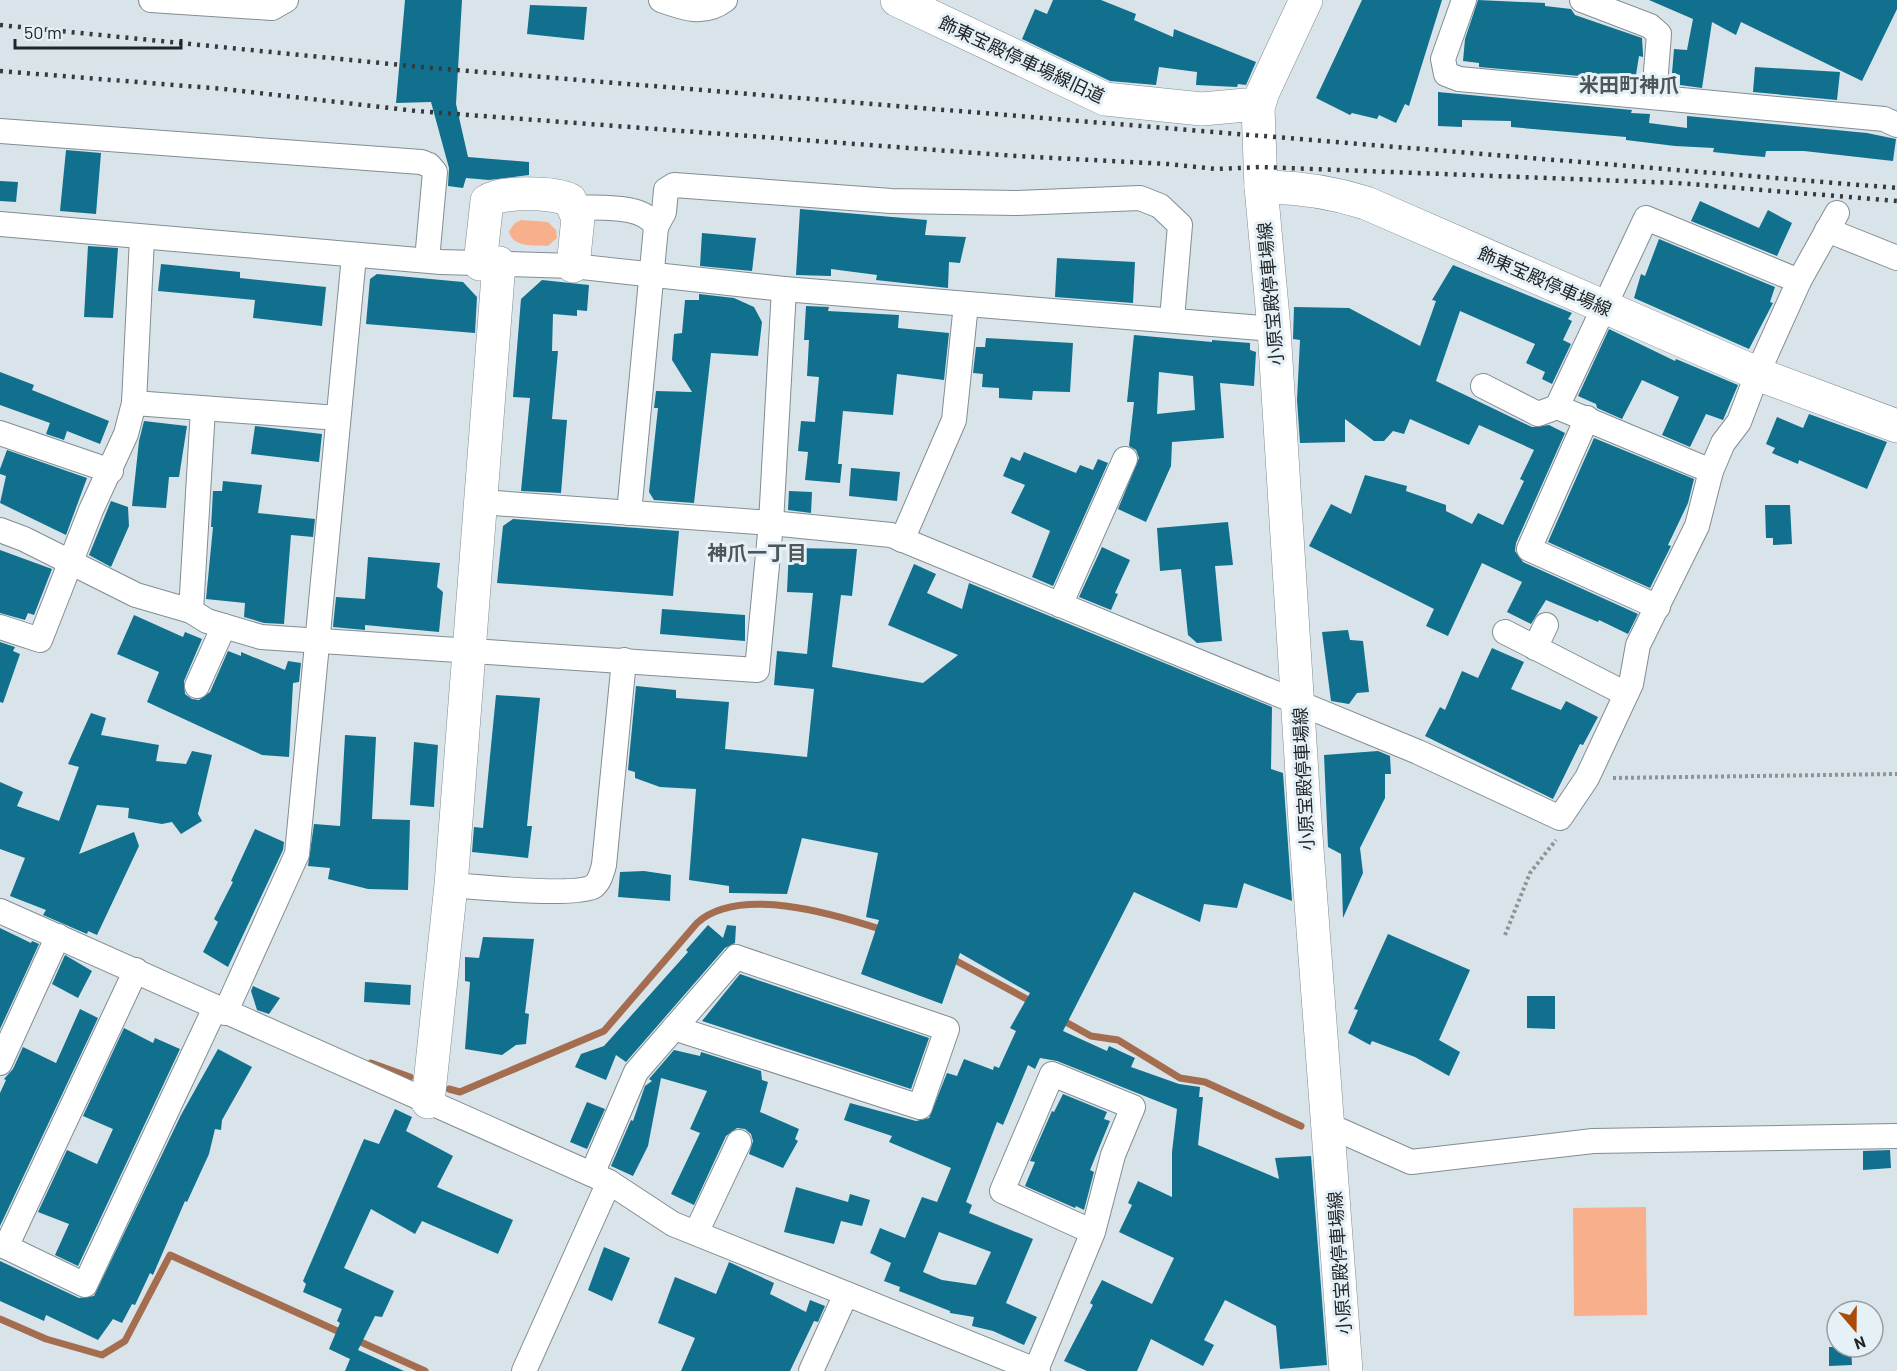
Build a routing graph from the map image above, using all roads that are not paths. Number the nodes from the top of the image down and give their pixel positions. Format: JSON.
{"nodes":[{"id":1,"x":151,"y":0,"type":"edge"},
{"id":2,"x":286,"y":0,"type":"edge"},
{"id":3,"x":661,"y":0,"type":"edge"},
{"id":4,"x":725,"y":0,"type":"edge"},
{"id":5,"x":897,"y":0,"type":"edge"},
{"id":6,"x":1306,"y":0,"type":"edge"},
{"id":7,"x":1464,"y":0,"type":"edge"},
{"id":8,"x":1582,"y":0,"type":"edge"},
{"id":9,"x":1654,"y":97,"type":"junction"},
{"id":10,"x":1258,"y":108,"type":"junction"},
{"id":11,"x":1897,"y":125,"type":"edge"},
{"id":12,"x":0,"y":131,"type":"edge"},
{"id":13,"x":1261,"y":187,"type":"junction"},
{"id":14,"x":575,"y":207,"type":"junction"},
{"id":15,"x":0,"y":224,"type":"edge"},
{"id":16,"x":656,"y":227,"type":"junction"},
{"id":17,"x":142,"y":238,"type":"junction"},
{"id":18,"x":354,"y":255,"type":"junction"},
{"id":19,"x":1897,"y":258,"type":"edge"},
{"id":20,"x":426,"y":260,"type":"junction"},
{"id":21,"x":490,"y":264,"type":"junction"},
{"id":22,"x":573,"y":266,"type":"junction"},
{"id":23,"x":652,"y":275,"type":"junction"},
{"id":24,"x":1799,"y":281,"type":"junction"},
{"id":25,"x":784,"y":289,"type":"junction"},
{"id":26,"x":966,"y":304,"type":"junction"},
{"id":27,"x":1605,"y":308,"type":"junction"},
{"id":28,"x":1172,"y":319,"type":"junction"},
{"id":29,"x":1274,"y":329,"type":"junction"},
{"id":30,"x":1758,"y":372,"type":"junction"},
{"id":31,"x":1484,"y":386,"type":"dead end"},
{"id":32,"x":134,"y":403,"type":"junction"},
{"id":33,"x":1557,"y":407,"type":"junction"},
{"id":34,"x":203,"y":409,"type":"junction"},
{"id":35,"x":338,"y":418,"type":"junction"},
{"id":36,"x":1587,"y":418,"type":"junction"},
{"id":37,"x":1897,"y":426,"type":"edge"},
{"id":38,"x":0,"y":433,"type":"edge"},
{"id":39,"x":1125,"y":459,"type":"dead end"},
{"id":40,"x":111,"y":471,"type":"junction"},
{"id":41,"x":1711,"y":471,"type":"junction"},
{"id":42,"x":481,"y":502,"type":"junction"},
{"id":43,"x":629,"y":513,"type":"junction"},
{"id":44,"x":771,"y":523,"type":"junction"},
{"id":45,"x":0,"y":530,"type":"edge"},
{"id":46,"x":902,"y":540,"type":"junction"},
{"id":47,"x":70,"y":564,"type":"junction"},
{"id":48,"x":1060,"y":605,"type":"junction"},
{"id":49,"x":1658,"y":607,"type":"junction"},
{"id":50,"x":191,"y":611,"type":"junction"},
{"id":51,"x":1546,"y":625,"type":"dead end"},
{"id":52,"x":224,"y":626,"type":"junction"},
{"id":53,"x":0,"y":627,"type":"edge"},
{"id":54,"x":1505,"y":632,"type":"dead end"},
{"id":55,"x":318,"y":639,"type":"junction"},
{"id":56,"x":1535,"y":648,"type":"junction"},
{"id":57,"x":468,"y":650,"type":"junction"},
{"id":58,"x":624,"y":660,"type":"junction"},
{"id":59,"x":197,"y":686,"type":"dead end"},
{"id":60,"x":1626,"y":694,"type":"junction"},
{"id":61,"x":1299,"y":702,"type":"junction"},
{"id":62,"x":451,"y":885,"type":"junction"},
{"id":63,"x":0,"y":911,"type":"edge"},
{"id":64,"x":58,"y":936,"type":"junction"},
{"id":65,"x":136,"y":970,"type":"junction"},
{"id":66,"x":220,"y":1011,"type":"junction"},
{"id":67,"x":674,"y":1028,"type":"junction"},
{"id":68,"x":0,"y":1063,"type":"edge"},
{"id":69,"x":428,"y":1102,"type":"junction"},
{"id":70,"x":1330,"y":1126,"type":"junction"},
{"id":71,"x":1897,"y":1136,"type":"edge"},
{"id":72,"x":739,"y":1142,"type":"dead end"},
{"id":73,"x":600,"y":1178,"type":"junction"},
{"id":74,"x":1093,"y":1232,"type":"junction"},
{"id":75,"x":696,"y":1233,"type":"junction"},
{"id":76,"x":3,"y":1246,"type":"edge"},
{"id":77,"x":846,"y":1294,"type":"junction"},
{"id":78,"x":524,"y":1371,"type":"edge"},
{"id":79,"x":811,"y":1371,"type":"edge"},
{"id":80,"x":1037,"y":1371,"type":"edge"},
{"id":81,"x":1346,"y":1371,"type":"edge"}],
"edges":[{"from":1,"to":2,"type":"street"},
{"from":3,"to":4,"type":"street"},
{"from":5,"to":10,"type":"main road","name":"飾東宝殿停車場線旧道"},
{"from":6,"to":10,"type":"main road"},
{"from":7,"to":9,"type":"street"},
{"from":8,"to":9,"type":"street"},
{"from":9,"to":11,"type":"street"},
{"from":10,"to":13,"type":"main road"},
{"from":12,"to":20,"type":"street"},
{"from":13,"to":27,"type":"main road","name":"飾東宝殿停車場線"},
{"from":13,"to":29,"type":"main road","name":"小原宝殿停車場線"},
{"from":14,"to":16,"type":"street"},
{"from":14,"to":21,"type":"main road"},
{"from":14,"to":22,"type":"main road"},
{"from":15,"to":17,"type":"street"},
{"from":16,"to":23,"type":"street"},
{"from":16,"to":28,"type":"street"},
{"from":17,"to":18,"type":"street"},
{"from":17,"to":32,"type":"street"},
{"from":18,"to":20,"type":"street"},
{"from":18,"to":35,"type":"street"},
{"from":19,"to":24,"type":"street"},
{"from":20,"to":21,"type":"street"},
{"from":21,"to":22,"type":"street"},
{"from":21,"to":42,"type":"main road"},
{"from":22,"to":23,"type":"street"},
{"from":23,"to":25,"type":"street"},
{"from":23,"to":43,"type":"street"},
{"from":24,"to":27,"type":"street"},
{"from":24,"to":30,"type":"street"},
{"from":25,"to":26,"type":"street"},
{"from":25,"to":44,"type":"street"},
{"from":26,"to":28,"type":"street"},
{"from":26,"to":46,"type":"street"},
{"from":27,"to":30,"type":"main road","name":"飾東宝殿停車場線"},
{"from":27,"to":33,"type":"street"},
{"from":28,"to":29,"type":"street"},
{"from":29,"to":61,"type":"main road","name":"小原宝殿停車場線"},
{"from":30,"to":37,"type":"main road","name":"飾東宝殿停車場線"},
{"from":30,"to":41,"type":"street"},
{"from":31,"to":33,"type":"street"},
{"from":32,"to":34,"type":"street"},
{"from":32,"to":40,"type":"street"},
{"from":33,"to":36,"type":"street"},
{"from":34,"to":35,"type":"street"},
{"from":34,"to":50,"type":"street"},
{"from":35,"to":55,"type":"street"},
{"from":36,"to":41,"type":"street"},
{"from":36,"to":49,"type":"street"},
{"from":38,"to":40,"type":"street"},
{"from":39,"to":48,"type":"street"},
{"from":40,"to":47,"type":"street"},
{"from":41,"to":49,"type":"street"},
{"from":42,"to":43,"type":"street"},
{"from":42,"to":57,"type":"main road"},
{"from":43,"to":44,"type":"street"},
{"from":44,"to":46,"type":"street"},
{"from":44,"to":58,"type":"street"},
{"from":45,"to":47,"type":"street"},
{"from":46,"to":48,"type":"street"},
{"from":47,"to":50,"type":"street"},
{"from":47,"to":53,"type":"street"},
{"from":48,"to":61,"type":"street"},
{"from":49,"to":60,"type":"street"},
{"from":50,"to":52,"type":"street"},
{"from":51,"to":56,"type":"street"},
{"from":52,"to":55,"type":"street"},
{"from":52,"to":59,"type":"street"},
{"from":54,"to":56,"type":"street"},
{"from":55,"to":57,"type":"street"},
{"from":55,"to":66,"type":"street"},
{"from":56,"to":60,"type":"street"},
{"from":57,"to":58,"type":"street"},
{"from":57,"to":62,"type":"main road"},
{"from":58,"to":62,"type":"street"},
{"from":60,"to":61,"type":"street"},
{"from":61,"to":70,"type":"main road","name":"小原宝殿停車場線"},
{"from":62,"to":69,"type":"main road"},
{"from":63,"to":64,"type":"street"},
{"from":64,"to":65,"type":"street"},
{"from":64,"to":68,"type":"street"},
{"from":65,"to":66,"type":"street"},
{"from":65,"to":76,"type":"street"},
{"from":66,"to":69,"type":"street"},
{"from":66,"to":76,"type":"street"},
{"from":67,"to":67,"type":"street"},
{"from":67,"to":73,"type":"street"},
{"from":69,"to":73,"type":"street"},
{"from":70,"to":71,"type":"street"},
{"from":70,"to":81,"type":"main road","name":"小原宝殿停車場線"},
{"from":72,"to":75,"type":"street"},
{"from":73,"to":75,"type":"street"},
{"from":73,"to":78,"type":"street"},
{"from":74,"to":74,"type":"street"},
{"from":74,"to":80,"type":"street"},
{"from":75,"to":77,"type":"street"},
{"from":77,"to":79,"type":"street"},
{"from":77,"to":80,"type":"street"}]}
